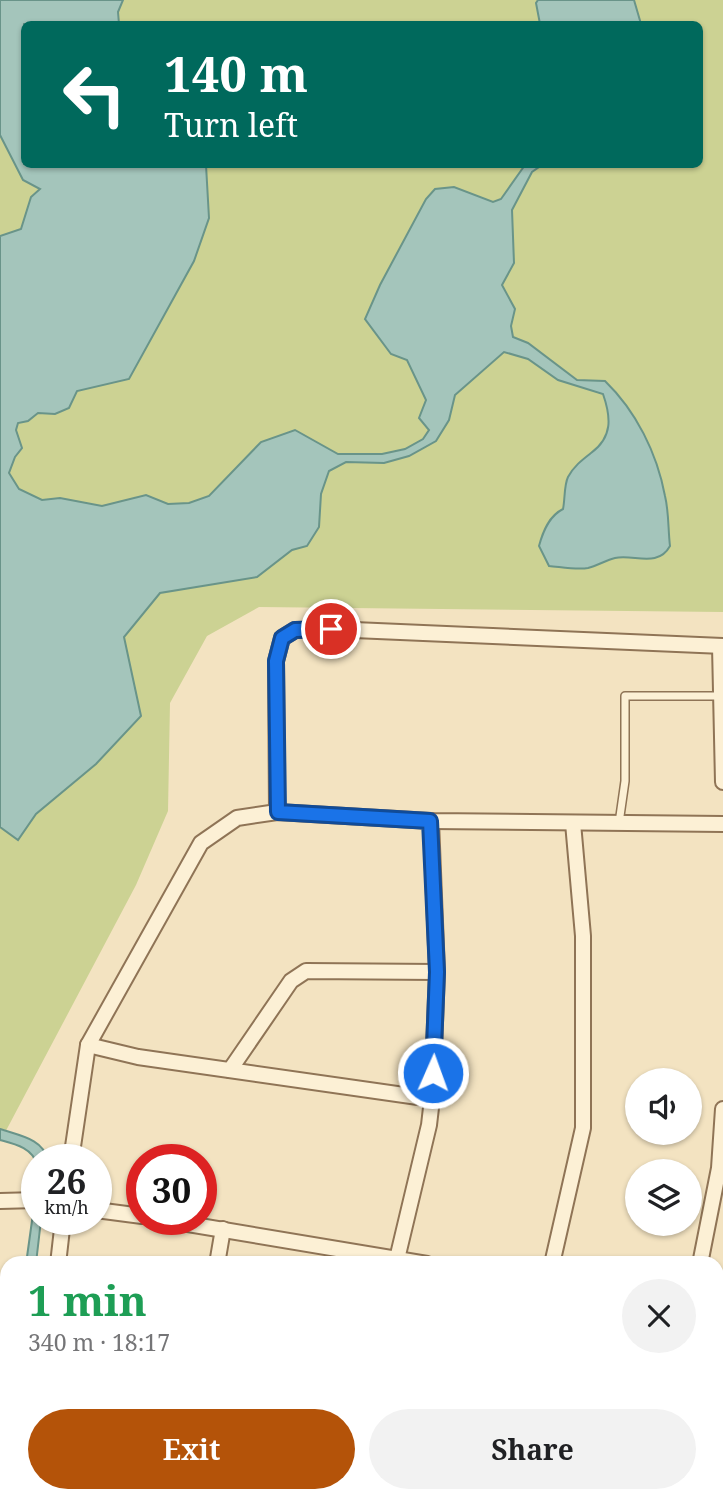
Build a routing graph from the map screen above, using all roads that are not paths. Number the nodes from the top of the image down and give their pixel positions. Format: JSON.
{"nodes":[{"id":1,"x":722,"y":646,"type":"edge"},
{"id":2,"x":721,"y":696,"type":"junction"},
{"id":3,"x":723,"y":782,"type":"edge"},
{"id":4,"x":278,"y":812,"type":"junction"},
{"id":5,"x":430,"y":821,"type":"junction"},
{"id":6,"x":572,"y":822,"type":"junction"},
{"id":7,"x":619,"y":823,"type":"junction"},
{"id":8,"x":723,"y":824,"type":"edge"},
{"id":9,"x":437,"y":972,"type":"junction"},
{"id":10,"x":88,"y":1045,"type":"junction"},
{"id":11,"x":230,"y":1070,"type":"junction"},
{"id":12,"x":432,"y":1099,"type":"junction"},
{"id":13,"x":723,"y":1109,"type":"edge"},
{"id":14,"x":73,"y":1144,"type":"edge"},
{"id":15,"x":21,"y":1200,"type":"edge"},
{"id":16,"x":0,"y":1201,"type":"edge"},
{"id":17,"x":217,"y":1228,"type":"edge"},
{"id":18,"x":223,"y":1229,"type":"junction"},
{"id":19,"x":61,"y":1235,"type":"edge"},
{"id":20,"x":59,"y":1256,"type":"edge"},
{"id":21,"x":218,"y":1256,"type":"edge"},
{"id":22,"x":380,"y":1256,"type":"edge"},
{"id":23,"x":398,"y":1256,"type":"edge"},
{"id":24,"x":554,"y":1256,"type":"edge"},
{"id":25,"x":702,"y":1256,"type":"edge"}],
"edges":[{"from":1,"to":2,"type":"street"},
{"from":1,"to":4,"type":"street"},
{"from":2,"to":3,"type":"street"},
{"from":2,"to":7,"type":"lane"},
{"from":4,"to":5,"type":"street"},
{"from":4,"to":10,"type":"street"},
{"from":5,"to":6,"type":"street"},
{"from":5,"to":9,"type":"street"},
{"from":6,"to":7,"type":"street"},
{"from":6,"to":24,"type":"street"},
{"from":7,"to":8,"type":"street"},
{"from":9,"to":11,"type":"street"},
{"from":9,"to":12,"type":"street"},
{"from":10,"to":11,"type":"street"},
{"from":10,"to":14,"type":"street"},
{"from":11,"to":12,"type":"street"},
{"from":12,"to":23,"type":"street"},
{"from":13,"to":25,"type":"street"},
{"from":15,"to":16,"type":"street"},
{"from":17,"to":18,"type":"street"},
{"from":18,"to":21,"type":"street"},
{"from":18,"to":22,"type":"street"},
{"from":19,"to":20,"type":"street"}]}
